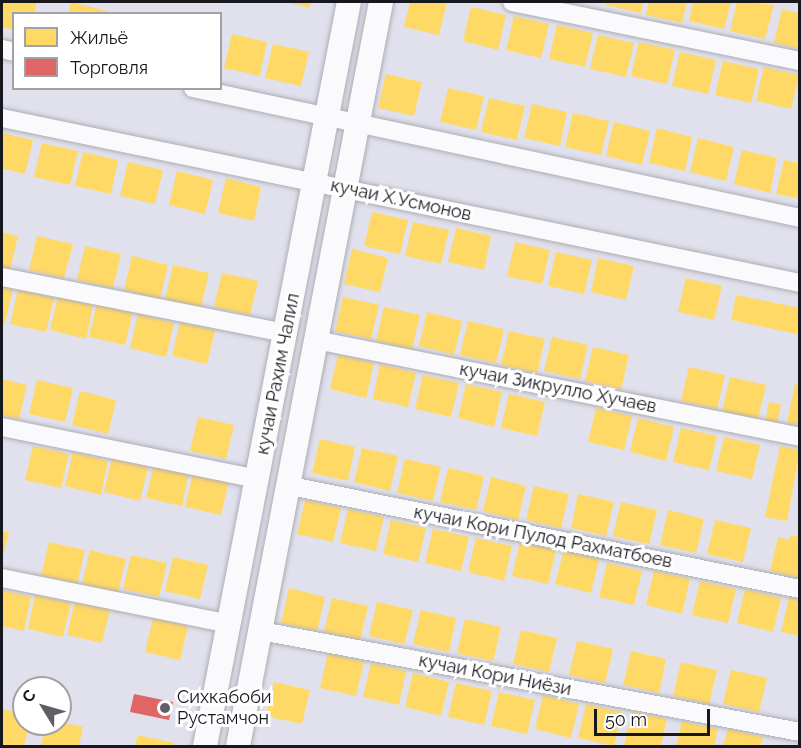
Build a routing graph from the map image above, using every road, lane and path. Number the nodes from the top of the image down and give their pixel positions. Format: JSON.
{"nodes":[{"id":1,"x":349,"y":2,"type":"edge"},
{"id":2,"x":381,"y":2,"type":"edge"},
{"id":3,"x":512,"y":2,"type":"edge"},
{"id":4,"x":800,"y":61,"type":"edge"},
{"id":5,"x":202,"y":90,"type":"edge"},
{"id":6,"x":326,"y":117,"type":"junction"},
{"id":7,"x":2,"y":118,"type":"edge"},
{"id":8,"x":355,"y":124,"type":"junction"},
{"id":9,"x":316,"y":182,"type":"junction"},
{"id":10,"x":345,"y":189,"type":"junction"},
{"id":11,"x":800,"y":218,"type":"edge"},
{"id":12,"x":2,"y":277,"type":"edge"},
{"id":13,"x":800,"y":283,"type":"edge"},
{"id":14,"x":285,"y":333,"type":"junction"},
{"id":15,"x":316,"y":340,"type":"junction"},
{"id":16,"x":2,"y":427,"type":"edge"},
{"id":17,"x":800,"y":437,"type":"edge"},
{"id":18,"x":258,"y":479,"type":"junction"},
{"id":19,"x":286,"y":485,"type":"junction"},
{"id":20,"x":2,"y":578,"type":"edge"},
{"id":21,"x":800,"y":589,"type":"edge"},
{"id":22,"x":230,"y":624,"type":"junction"},
{"id":23,"x":261,"y":631,"type":"junction"},
{"id":24,"x":800,"y":732,"type":"edge"},
{"id":25,"x":205,"y":747,"type":"edge"},
{"id":26,"x":238,"y":747,"type":"edge"}],
"edges":[{"from":1,"to":6,"type":"main road","name":"кучаи Рахим Чалил"},
{"from":2,"to":8,"type":"main road","name":"кучаи Рахим Чалил"},
{"from":3,"to":4,"type":"street"},
{"from":5,"to":6,"type":"street"},
{"from":6,"to":8,"type":"street"},
{"from":6,"to":9,"type":"main road","name":"кучаи Рахим Чалил"},
{"from":7,"to":9,"type":"street","name":"кучаи Х.Усмонов"},
{"from":8,"to":10,"type":"main road","name":"кучаи Рахим Чалил"},
{"from":8,"to":11,"type":"street"},
{"from":9,"to":10,"type":"street","name":"кучаи Х.Усмонов"},
{"from":9,"to":14,"type":"main road","name":"кучаи Рахим Чалил"},
{"from":10,"to":13,"type":"street","name":"кучаи Х.Усмонов"},
{"from":10,"to":15,"type":"main road","name":"кучаи Рахим Чалил"},
{"from":12,"to":14,"type":"street"},
{"from":14,"to":18,"type":"main road","name":"кучаи Рахим Чалил"},
{"from":15,"to":17,"type":"street","name":"кучаи Зикрулло Хучаев"},
{"from":15,"to":19,"type":"main road","name":"кучаи Рахим Чалил"},
{"from":16,"to":18,"type":"street"},
{"from":18,"to":22,"type":"main road","name":"кучаи Рахим Чалил"},
{"from":19,"to":21,"type":"street","name":"кучаи Кори Пулод Рахматбоев"},
{"from":19,"to":23,"type":"main road","name":"кучаи Рахим Чалил"},
{"from":20,"to":22,"type":"street"},
{"from":22,"to":25,"type":"main road","name":"кучаи Рахим Чалил"},
{"from":23,"to":24,"type":"street","name":"кучаи Кори Ниёзи"},
{"from":23,"to":26,"type":"main road","name":"кучаи Рахим Чалил"}]}
